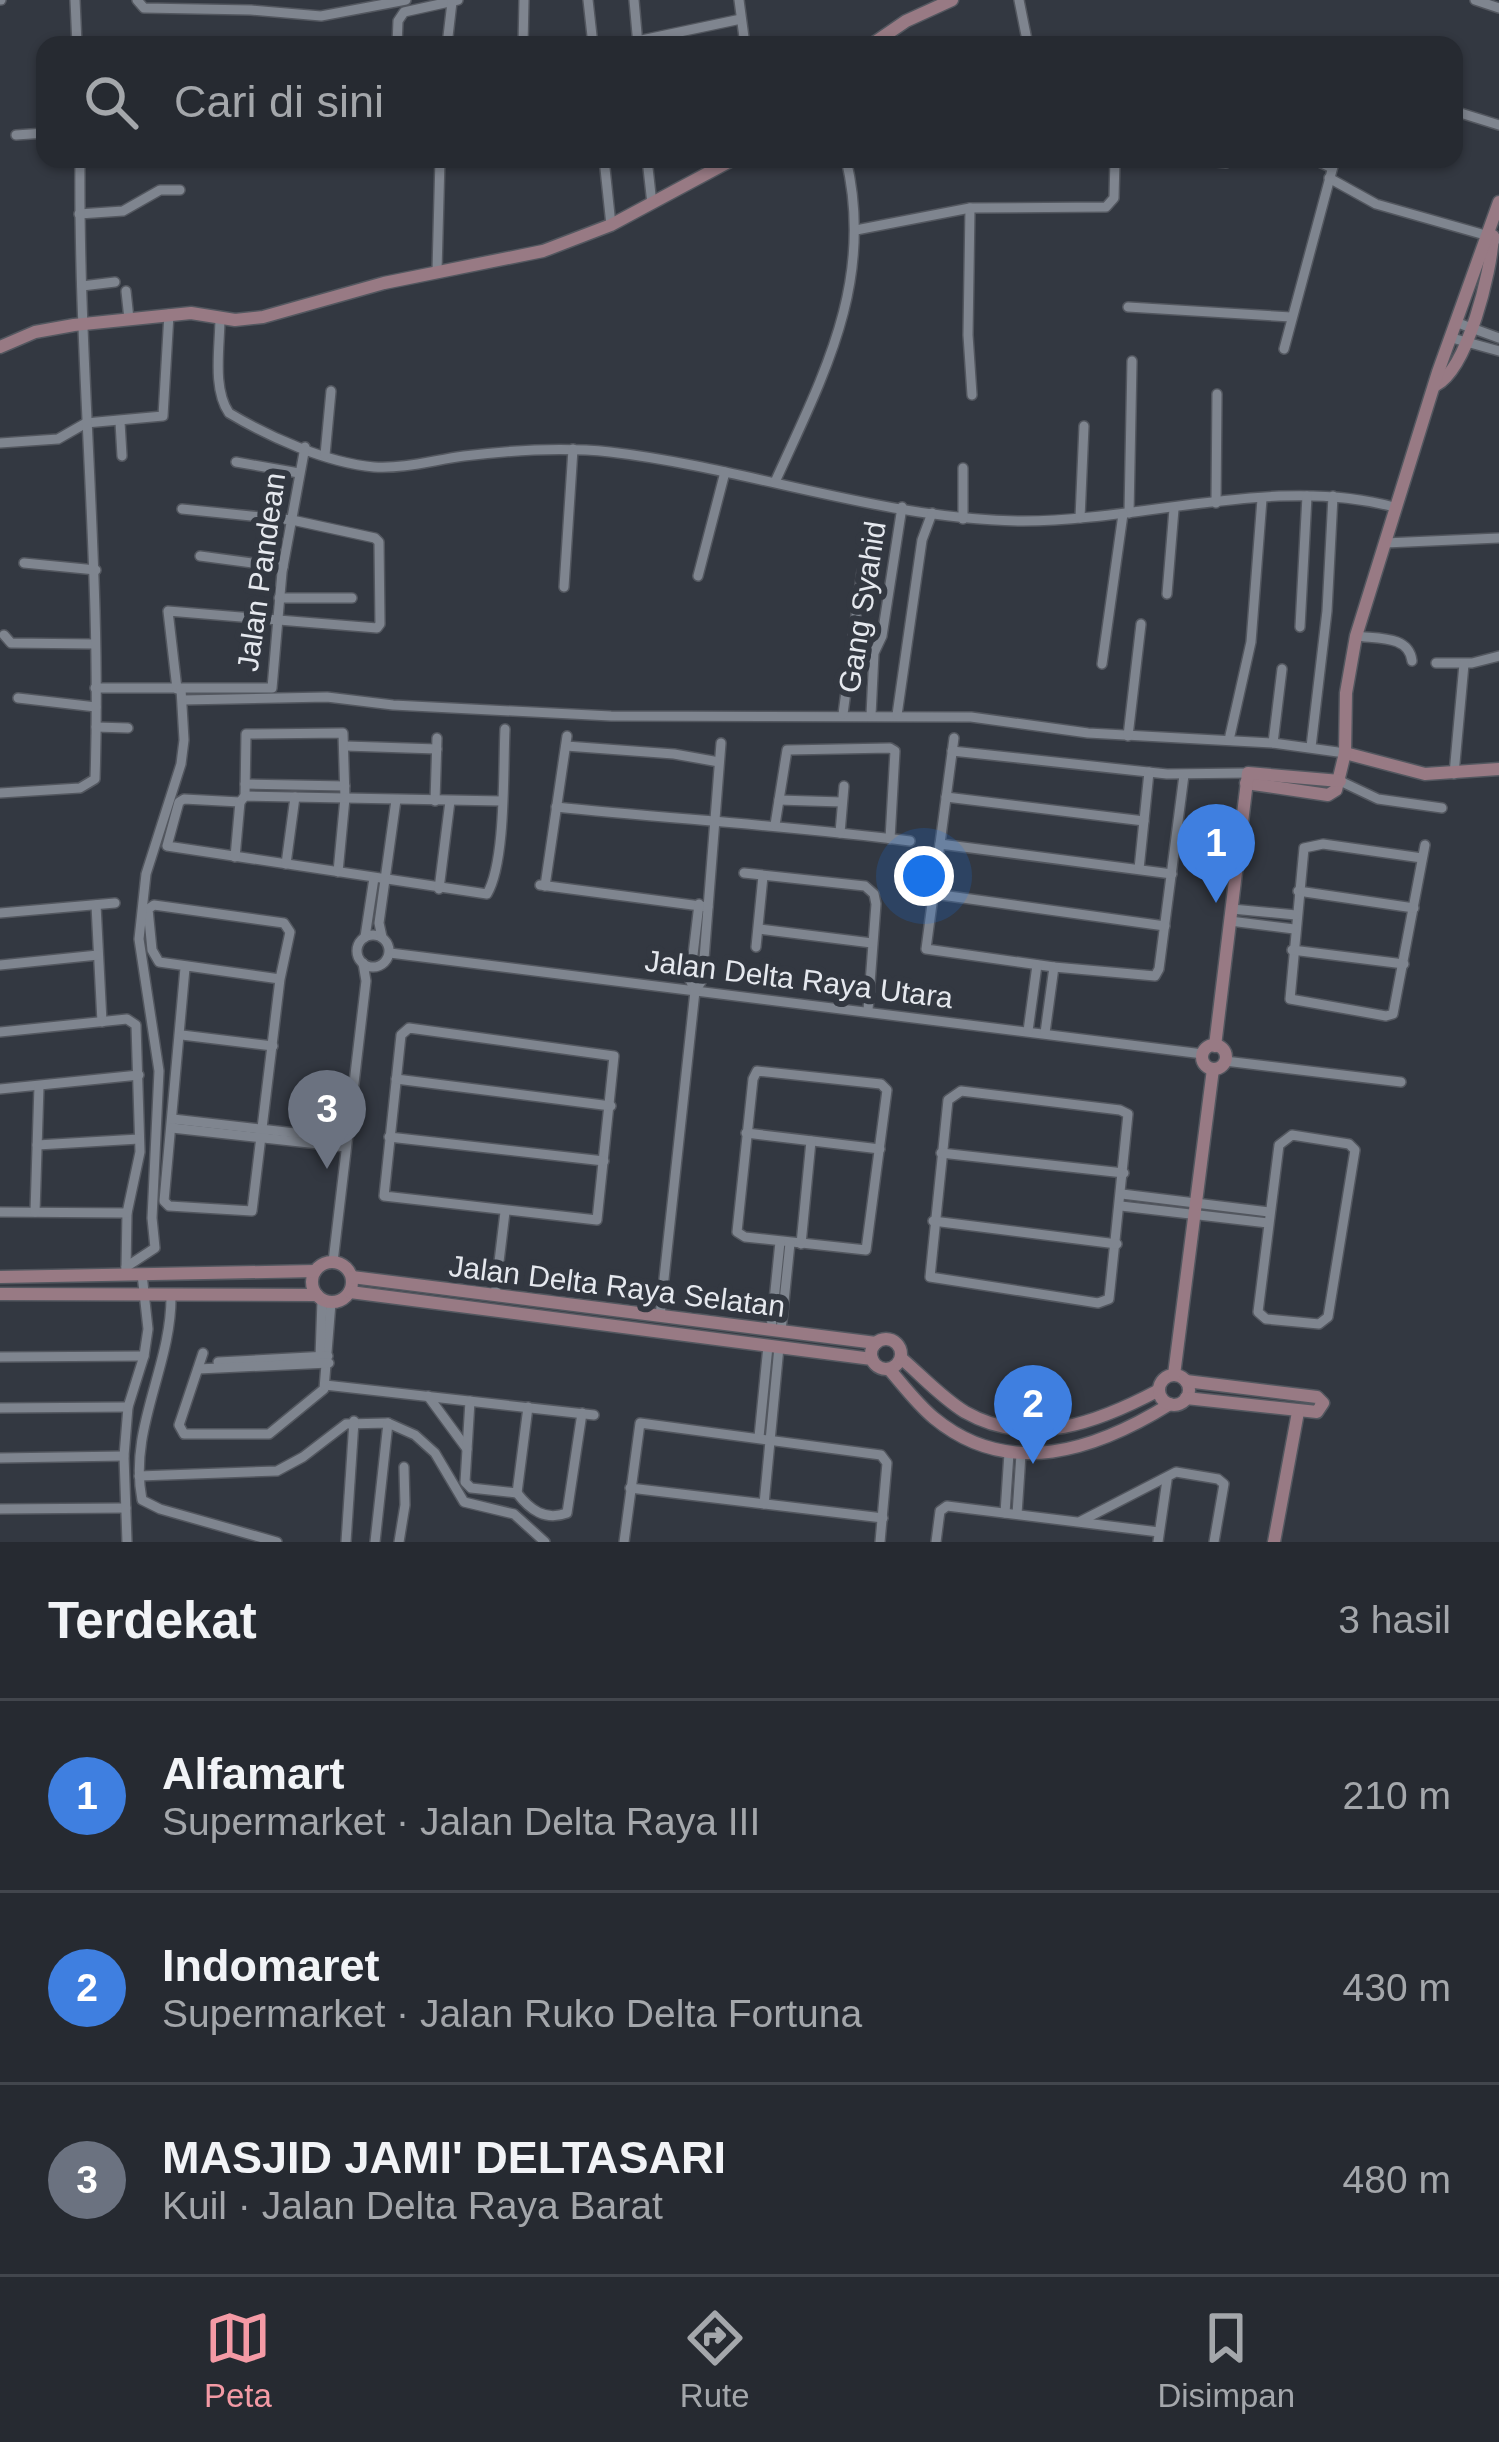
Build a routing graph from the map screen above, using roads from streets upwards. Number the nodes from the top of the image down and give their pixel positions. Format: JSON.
{"nodes":[{"id":1,"x":75,"y":0,"type":"edge"},
{"id":2,"x":137,"y":0,"type":"edge"},
{"id":3,"x":406,"y":0,"type":"edge"},
{"id":4,"x":524,"y":0,"type":"edge"},
{"id":5,"x":588,"y":0,"type":"edge"},
{"id":6,"x":634,"y":0,"type":"edge"},
{"id":7,"x":739,"y":0,"type":"edge"},
{"id":8,"x":952,"y":0,"type":"edge"},
{"id":9,"x":1019,"y":0,"type":"edge"},
{"id":10,"x":1475,"y":0,"type":"edge"},
{"id":11,"x":455,"y":1,"type":"edge"},
{"id":12,"x":367,"y":4,"type":"edge"},
{"id":13,"x":252,"y":5,"type":"edge"},
{"id":14,"x":1499,"y":8,"type":"edge"},
{"id":15,"x":741,"y":20,"type":"junction"},
{"id":16,"x":76,"y":36,"type":"edge"},
{"id":17,"x":398,"y":36,"type":"edge"},
{"id":18,"x":449,"y":36,"type":"edge"},
{"id":19,"x":523,"y":36,"type":"edge"},
{"id":20,"x":591,"y":36,"type":"edge"},
{"id":21,"x":637,"y":36,"type":"edge"},
{"id":22,"x":669,"y":36,"type":"edge"},
{"id":23,"x":744,"y":36,"type":"edge"},
{"id":24,"x":885,"y":36,"type":"edge"},
{"id":25,"x":1026,"y":36,"type":"edge"},
{"id":26,"x":1463,"y":114,"type":"edge"},
{"id":27,"x":1499,"y":124,"type":"edge"},
{"id":28,"x":36,"y":134,"type":"edge"},
{"id":29,"x":16,"y":135,"type":"dead end"},
{"id":30,"x":80,"y":168,"type":"edge"},
{"id":31,"x":440,"y":168,"type":"edge"},
{"id":32,"x":605,"y":168,"type":"edge"},
{"id":33,"x":648,"y":168,"type":"edge"},
{"id":34,"x":718,"y":168,"type":"edge"},
{"id":35,"x":847,"y":168,"type":"edge"},
{"id":36,"x":1115,"y":168,"type":"edge"},
{"id":37,"x":1332,"y":168,"type":"edge"},
{"id":38,"x":180,"y":190,"type":"dead end"},
{"id":39,"x":1499,"y":202,"type":"edge"},
{"id":40,"x":652,"y":204,"type":"junction"},
{"id":41,"x":970,"y":208,"type":"junction"},
{"id":42,"x":79,"y":214,"type":"junction"},
{"id":43,"x":611,"y":225,"type":"junction"},
{"id":44,"x":856,"y":230,"type":"junction"},
{"id":45,"x":1493,"y":235,"type":"edge"},
{"id":46,"x":437,"y":271,"type":"junction"},
{"id":47,"x":115,"y":282,"type":"dead end"},
{"id":48,"x":82,"y":286,"type":"junction"},
{"id":49,"x":126,"y":291,"type":"dead end"},
{"id":50,"x":1128,"y":307,"type":"dead end"},
{"id":51,"x":169,"y":314,"type":"junction"},
{"id":52,"x":220,"y":317,"type":"junction"},
{"id":53,"x":1291,"y":317,"type":"junction"},
{"id":54,"x":129,"y":319,"type":"junction"},
{"id":55,"x":81,"y":324,"type":"junction"},
{"id":56,"x":1464,"y":325,"type":"junction"},
{"id":57,"x":1499,"y":338,"type":"edge"},
{"id":58,"x":1458,"y":340,"type":"junction"},
{"id":59,"x":0,"y":347,"type":"edge"},
{"id":60,"x":1284,"y":349,"type":"dead end"},
{"id":61,"x":1499,"y":351,"type":"edge"},
{"id":62,"x":1132,"y":361,"type":"dead end"},
{"id":63,"x":331,"y":391,"type":"dead end"},
{"id":64,"x":1217,"y":394,"type":"dead end"},
{"id":65,"x":971,"y":395,"type":"dead end"},
{"id":66,"x":120,"y":422,"type":"junction"},
{"id":67,"x":86,"y":423,"type":"junction"},
{"id":68,"x":1084,"y":426,"type":"dead end"},
{"id":69,"x":0,"y":443,"type":"edge"},
{"id":70,"x":304,"y":447,"type":"junction"},
{"id":71,"x":573,"y":449,"type":"junction"},
{"id":72,"x":325,"y":454,"type":"junction"},
{"id":73,"x":122,"y":456,"type":"dead end"},
{"id":74,"x":236,"y":462,"type":"dead end"},
{"id":75,"x":963,"y":468,"type":"dead end"},
{"id":76,"x":724,"y":472,"type":"junction"},
{"id":77,"x":299,"y":473,"type":"junction"},
{"id":78,"x":775,"y":482,"type":"junction"},
{"id":79,"x":1307,"y":496,"type":"junction"},
{"id":80,"x":1333,"y":496,"type":"junction"},
{"id":81,"x":1262,"y":500,"type":"junction"},
{"id":82,"x":1216,"y":503,"type":"junction"},
{"id":83,"x":1394,"y":506,"type":"junction"},
{"id":84,"x":902,"y":507,"type":"junction"},
{"id":85,"x":182,"y":509,"type":"dead end"},
{"id":86,"x":1174,"y":509,"type":"junction"},
{"id":87,"x":932,"y":513,"type":"junction"},
{"id":88,"x":1126,"y":514,"type":"junction"},
{"id":89,"x":1080,"y":518,"type":"junction"},
{"id":90,"x":963,"y":519,"type":"junction"},
{"id":91,"x":292,"y":520,"type":"junction"},
{"id":92,"x":1499,"y":538,"type":"edge"},
{"id":93,"x":1382,"y":543,"type":"junction"},
{"id":94,"x":200,"y":556,"type":"dead end"},
{"id":95,"x":24,"y":563,"type":"dead end"},
{"id":96,"x":283,"y":567,"type":"junction"},
{"id":97,"x":96,"y":569,"type":"junction"},
{"id":98,"x":862,"y":571,"type":"dead end"},
{"id":99,"x":698,"y":576,"type":"dead end"},
{"id":100,"x":564,"y":587,"type":"dead end"},
{"id":101,"x":1167,"y":594,"type":"dead end"},
{"id":102,"x":279,"y":598,"type":"junction"},
{"id":103,"x":352,"y":598,"type":"dead end"},
{"id":104,"x":277,"y":622,"type":"junction"},
{"id":105,"x":1142,"y":624,"type":"dead end"},
{"id":106,"x":1300,"y":627,"type":"dead end"},
{"id":107,"x":4,"y":635,"type":"dead end"},
{"id":108,"x":1356,"y":636,"type":"junction"},
{"id":109,"x":95,"y":644,"type":"junction"},
{"id":110,"x":1499,"y":656,"type":"edge"},
{"id":111,"x":1412,"y":661,"type":"dead end"},
{"id":112,"x":1436,"y":663,"type":"dead end"},
{"id":113,"x":1102,"y":664,"type":"dead end"},
{"id":114,"x":1464,"y":664,"type":"junction"},
{"id":115,"x":1282,"y":669,"type":"dead end"},
{"id":116,"x":95,"y":688,"type":"junction"},
{"id":117,"x":177,"y":691,"type":"junction"},
{"id":118,"x":18,"y":698,"type":"dead end"},
{"id":119,"x":96,"y":707,"type":"junction"},
{"id":120,"x":843,"y":714,"type":"junction"},
{"id":121,"x":871,"y":715,"type":"junction"},
{"id":122,"x":897,"y":715,"type":"junction"},
{"id":123,"x":96,"y":727,"type":"junction"},
{"id":124,"x":128,"y":728,"type":"dead end"},
{"id":125,"x":505,"y":729,"type":"dead end"},
{"id":126,"x":1128,"y":736,"type":"junction"},
{"id":127,"x":954,"y":738,"type":"dead end"},
{"id":128,"x":1229,"y":740,"type":"junction"},
{"id":129,"x":1273,"y":743,"type":"junction"},
{"id":130,"x":346,"y":746,"type":"junction"},
{"id":131,"x":1311,"y":748,"type":"junction"},
{"id":132,"x":952,"y":751,"type":"junction"},
{"id":133,"x":1345,"y":753,"type":"junction"},
{"id":134,"x":1499,"y":769,"type":"edge"},
{"id":135,"x":1149,"y":772,"type":"junction"},
{"id":136,"x":1454,"y":774,"type":"junction"},
{"id":137,"x":1184,"y":775,"type":"junction"},
{"id":138,"x":1247,"y":778,"type":"junction"},
{"id":139,"x":1340,"y":781,"type":"junction"},
{"id":140,"x":345,"y":786,"type":"junction"},
{"id":141,"x":844,"y":786,"type":"dead end"},
{"id":142,"x":0,"y":793,"type":"edge"},
{"id":143,"x":243,"y":794,"type":"junction"},
{"id":144,"x":946,"y":796,"type":"junction"},
{"id":145,"x":295,"y":797,"type":"junction"},
{"id":146,"x":345,"y":798,"type":"junction"},
{"id":147,"x":396,"y":800,"type":"junction"},
{"id":148,"x":435,"y":800,"type":"junction"},
{"id":149,"x":779,"y":800,"type":"junction"},
{"id":150,"x":450,"y":801,"type":"junction"},
{"id":151,"x":502,"y":801,"type":"junction"},
{"id":152,"x":842,"y":802,"type":"junction"},
{"id":153,"x":556,"y":807,"type":"junction"},
{"id":154,"x":1442,"y":808,"type":"dead end"},
{"id":155,"x":1144,"y":821,"type":"junction"},
{"id":156,"x":713,"y":823,"type":"junction"},
{"id":157,"x":775,"y":825,"type":"junction"},
{"id":158,"x":840,"y":833,"type":"junction"},
{"id":159,"x":890,"y":839,"type":"junction"},
{"id":160,"x":910,"y":841,"type":"dead end"},
{"id":161,"x":940,"y":844,"type":"junction"},
{"id":162,"x":1425,"y":845,"type":"dead end"},
{"id":163,"x":235,"y":857,"type":"junction"},
{"id":164,"x":1422,"y":858,"type":"junction"},
{"id":165,"x":286,"y":864,"type":"junction"},
{"id":166,"x":1139,"y":869,"type":"junction"},
{"id":167,"x":338,"y":872,"type":"junction"},
{"id":168,"x":744,"y":873,"type":"dead end"},
{"id":169,"x":1172,"y":874,"type":"junction"},
{"id":170,"x":763,"y":876,"type":"junction"},
{"id":171,"x":379,"y":879,"type":"junction"},
{"id":172,"x":440,"y":889,"type":"junction"},
{"id":173,"x":1298,"y":891,"type":"junction"},
{"id":174,"x":934,"y":894,"type":"junction"},
{"id":175,"x":115,"y":903,"type":"dead end"},
{"id":176,"x":704,"y":903,"type":"junction"},
{"id":177,"x":96,"y":905,"type":"junction"},
{"id":178,"x":1414,"y":908,"type":"junction"},
{"id":179,"x":0,"y":913,"type":"edge"},
{"id":180,"x":1231,"y":915,"type":"junction"},
{"id":181,"x":1296,"y":915,"type":"junction"},
{"id":182,"x":1165,"y":926,"type":"junction"},
{"id":183,"x":1294,"y":928,"type":"junction"},
{"id":184,"x":759,"y":929,"type":"junction"},
{"id":185,"x":365,"y":937,"type":"junction"},
{"id":186,"x":382,"y":937,"type":"junction"},
{"id":187,"x":872,"y":943,"type":"junction"},
{"id":188,"x":756,"y":947,"type":"dead end"},
{"id":189,"x":1292,"y":950,"type":"junction"},
{"id":190,"x":389,"y":952,"type":"junction"},
{"id":191,"x":98,"y":955,"type":"junction"},
{"id":192,"x":1405,"y":964,"type":"junction"},
{"id":193,"x":0,"y":965,"type":"edge"},
{"id":194,"x":369,"y":965,"type":"junction"},
{"id":195,"x":1037,"y":965,"type":"junction"},
{"id":196,"x":185,"y":968,"type":"junction"},
{"id":197,"x":1054,"y":968,"type":"junction"},
{"id":198,"x":280,"y":979,"type":"junction"},
{"id":199,"x":694,"y":992,"type":"junction"},
{"id":200,"x":868,"y":1010,"type":"junction"},
{"id":201,"x":102,"y":1022,"type":"junction"},
{"id":202,"x":1028,"y":1031,"type":"junction"},
{"id":203,"x":0,"y":1032,"type":"edge"},
{"id":204,"x":1045,"y":1033,"type":"junction"},
{"id":205,"x":182,"y":1035,"type":"junction"},
{"id":206,"x":273,"y":1046,"type":"junction"},
{"id":207,"x":1209,"y":1050,"type":"junction"},
{"id":208,"x":1219,"y":1065,"type":"junction"},
{"id":209,"x":139,"y":1075,"type":"junction"},
{"id":210,"x":396,"y":1079,"type":"junction"},
{"id":211,"x":1401,"y":1082,"type":"dead end"},
{"id":212,"x":39,"y":1086,"type":"junction"},
{"id":213,"x":0,"y":1089,"type":"edge"},
{"id":214,"x":611,"y":1106,"type":"junction"},
{"id":215,"x":172,"y":1124,"type":"junction"},
{"id":216,"x":746,"y":1133,"type":"junction"},
{"id":217,"x":262,"y":1135,"type":"junction"},
{"id":218,"x":389,"y":1137,"type":"junction"},
{"id":219,"x":139,"y":1139,"type":"junction"},
{"id":220,"x":811,"y":1141,"type":"junction"},
{"id":221,"x":347,"y":1143,"type":"junction"},
{"id":222,"x":37,"y":1145,"type":"junction"},
{"id":223,"x":880,"y":1149,"type":"junction"},
{"id":224,"x":940,"y":1153,"type":"junction"},
{"id":225,"x":604,"y":1162,"type":"junction"},
{"id":226,"x":1124,"y":1173,"type":"junction"},
{"id":227,"x":1122,"y":1200,"type":"junction"},
{"id":228,"x":1195,"y":1209,"type":"junction"},
{"id":229,"x":0,"y":1212,"type":"edge"},
{"id":230,"x":35,"y":1212,"type":"junction"},
{"id":231,"x":506,"y":1212,"type":"junction"},
{"id":232,"x":127,"y":1213,"type":"junction"},
{"id":233,"x":1269,"y":1217,"type":"junction"},
{"id":234,"x":934,"y":1221,"type":"junction"},
{"id":235,"x":790,"y":1243,"type":"junction"},
{"id":236,"x":1117,"y":1244,"type":"junction"},
{"id":237,"x":333,"y":1262,"type":"junction"},
{"id":238,"x":126,"y":1271,"type":"junction"},
{"id":239,"x":315,"y":1271,"type":"junction"},
{"id":240,"x":142,"y":1274,"type":"junction"},
{"id":241,"x":0,"y":1276,"type":"edge"},
{"id":242,"x":62,"y":1276,"type":"junction"},
{"id":243,"x":352,"y":1277,"type":"junction"},
{"id":244,"x":350,"y":1292,"type":"junction"},
{"id":245,"x":0,"y":1294,"type":"edge"},
{"id":246,"x":62,"y":1294,"type":"junction"},
{"id":247,"x":143,"y":1295,"type":"junction"},
{"id":248,"x":171,"y":1295,"type":"junction"},
{"id":249,"x":495,"y":1295,"type":"junction"},
{"id":250,"x":323,"y":1299,"type":"junction"},
{"id":251,"x":660,"y":1316,"type":"junction"},
{"id":252,"x":776,"y":1330,"type":"junction"},
{"id":253,"x":876,"y":1342,"type":"junction"},
{"id":254,"x":774,"y":1346,"type":"junction"},
{"id":255,"x":145,"y":1356,"type":"junction"},
{"id":256,"x":0,"y":1357,"type":"edge"},
{"id":257,"x":901,"y":1358,"type":"junction"},
{"id":258,"x":872,"y":1359,"type":"junction"},
{"id":259,"x":324,"y":1367,"type":"junction"},
{"id":260,"x":889,"y":1369,"type":"junction"},
{"id":261,"x":1180,"y":1378,"type":"junction"},
{"id":262,"x":1159,"y":1390,"type":"junction"},
{"id":263,"x":428,"y":1396,"type":"junction"},
{"id":264,"x":1186,"y":1398,"type":"junction"},
{"id":265,"x":470,"y":1401,"type":"junction"},
{"id":266,"x":1170,"y":1404,"type":"junction"},
{"id":267,"x":128,"y":1407,"type":"junction"},
{"id":268,"x":528,"y":1407,"type":"junction"},
{"id":269,"x":0,"y":1408,"type":"edge"},
{"id":270,"x":1298,"y":1412,"type":"junction"},
{"id":271,"x":354,"y":1421,"type":"junction"},
{"id":272,"x":388,"y":1423,"type":"junction"},
{"id":273,"x":765,"y":1438,"type":"junction"},
{"id":274,"x":466,"y":1449,"type":"junction"},
{"id":275,"x":1015,"y":1454,"type":"junction"},
{"id":276,"x":124,"y":1456,"type":"junction"},
{"id":277,"x":0,"y":1457,"type":"edge"},
{"id":278,"x":404,"y":1467,"type":"dead end"},
{"id":279,"x":139,"y":1476,"type":"junction"},
{"id":280,"x":1167,"y":1480,"type":"junction"},
{"id":281,"x":630,"y":1488,"type":"junction"},
{"id":282,"x":517,"y":1493,"type":"junction"},
{"id":283,"x":764,"y":1504,"type":"junction"},
{"id":284,"x":126,"y":1508,"type":"junction"},
{"id":285,"x":0,"y":1509,"type":"edge"},
{"id":286,"x":1011,"y":1514,"type":"junction"},
{"id":287,"x":883,"y":1517,"type":"junction"},
{"id":288,"x":1078,"y":1522,"type":"junction"},
{"id":289,"x":1158,"y":1537,"type":"edge"},
{"id":290,"x":262,"y":1540,"type":"edge"},
{"id":291,"x":127,"y":1542,"type":"edge"},
{"id":292,"x":277,"y":1542,"type":"edge"},
{"id":293,"x":346,"y":1542,"type":"edge"},
{"id":294,"x":375,"y":1542,"type":"edge"},
{"id":295,"x":399,"y":1542,"type":"edge"},
{"id":296,"x":545,"y":1542,"type":"edge"},
{"id":297,"x":624,"y":1542,"type":"edge"},
{"id":298,"x":880,"y":1542,"type":"edge"},
{"id":299,"x":936,"y":1542,"type":"edge"},
{"id":300,"x":1214,"y":1542,"type":"edge"},
{"id":301,"x":1274,"y":1542,"type":"edge"}],
"edges":[{"from":1,"to":16,"type":"street"},
{"from":2,"to":13,"type":"street"},
{"from":3,"to":12,"type":"street"},
{"from":4,"to":19,"type":"street"},
{"from":5,"to":20,"type":"street"},
{"from":6,"to":21,"type":"street"},
{"from":7,"to":15,"type":"street"},
{"from":8,"to":24,"type":"street"},
{"from":9,"to":25,"type":"street"},
{"from":10,"to":14,"type":"street"},
{"from":11,"to":17,"type":"street"},
{"from":11,"to":18,"type":"street"},
{"from":12,"to":13,"type":"street"},
{"from":15,"to":22,"type":"street"},
{"from":15,"to":23,"type":"street"},
{"from":26,"to":27,"type":"street"},
{"from":28,"to":29,"type":"street"},
{"from":30,"to":42,"type":"street"},
{"from":31,"to":46,"type":"street"},
{"from":32,"to":43,"type":"street"},
{"from":33,"to":40,"type":"street"},
{"from":34,"to":40,"type":"street"},
{"from":35,"to":44,"type":"street"},
{"from":36,"to":41,"type":"street"},
{"from":37,"to":45,"type":"street"},
{"from":37,"to":53,"type":"street"},
{"from":38,"to":42,"type":"street"},
{"from":39,"to":45,"type":"street"},
{"from":40,"to":43,"type":"street"},
{"from":41,"to":44,"type":"street"},
{"from":41,"to":65,"type":"street"},
{"from":42,"to":48,"type":"street"},
{"from":43,"to":46,"type":"street"},
{"from":44,"to":78,"type":"street"},
{"from":45,"to":56,"type":"street"},
{"from":46,"to":52,"type":"street"},
{"from":47,"to":48,"type":"street"},
{"from":48,"to":55,"type":"street"},
{"from":49,"to":54,"type":"street"},
{"from":50,"to":53,"type":"street"},
{"from":51,"to":52,"type":"street"},
{"from":51,"to":54,"type":"street"},
{"from":51,"to":66,"type":"street"},
{"from":52,"to":70,"type":"street"},
{"from":53,"to":60,"type":"street"},
{"from":54,"to":55,"type":"street"},
{"from":55,"to":59,"type":"street"},
{"from":55,"to":67,"type":"street"},
{"from":56,"to":57,"type":"street"},
{"from":56,"to":58,"type":"street"},
{"from":58,"to":61,"type":"street"},
{"from":58,"to":83,"type":"street"},
{"from":62,"to":88,"type":"street"},
{"from":63,"to":72,"type":"street"},
{"from":64,"to":82,"type":"street"},
{"from":66,"to":67,"type":"street"},
{"from":66,"to":73,"type":"street"},
{"from":67,"to":69,"type":"street"},
{"from":67,"to":97,"type":"street"},
{"from":68,"to":89,"type":"street"},
{"from":70,"to":72,"type":"street"},
{"from":70,"to":77,"type":"street","name":"Jalan Pandean"},
{"from":71,"to":72,"type":"street"},
{"from":71,"to":76,"type":"street"},
{"from":71,"to":100,"type":"street"},
{"from":74,"to":77,"type":"street"},
{"from":75,"to":90,"type":"street"},
{"from":76,"to":78,"type":"street"},
{"from":76,"to":99,"type":"street"},
{"from":77,"to":91,"type":"street","name":"Jalan Pandean"},
{"from":78,"to":84,"type":"street"},
{"from":79,"to":80,"type":"street"},
{"from":79,"to":81,"type":"street"},
{"from":79,"to":106,"type":"street"},
{"from":80,"to":83,"type":"street"},
{"from":80,"to":131,"type":"street"},
{"from":81,"to":82,"type":"street"},
{"from":81,"to":128,"type":"street"},
{"from":82,"to":86,"type":"street"},
{"from":83,"to":93,"type":"street"},
{"from":84,"to":87,"type":"street"},
{"from":84,"to":121,"type":"street","name":"Gang Syahid"},
{"from":85,"to":91,"type":"street"},
{"from":86,"to":88,"type":"street"},
{"from":86,"to":101,"type":"street"},
{"from":87,"to":90,"type":"street"},
{"from":87,"to":122,"type":"street"},
{"from":88,"to":89,"type":"street"},
{"from":88,"to":113,"type":"street"},
{"from":89,"to":90,"type":"street"},
{"from":91,"to":96,"type":"street","name":"Jalan Pandean"},
{"from":91,"to":104,"type":"street"},
{"from":92,"to":93,"type":"street"},
{"from":93,"to":108,"type":"street"},
{"from":94,"to":96,"type":"street"},
{"from":95,"to":97,"type":"street"},
{"from":96,"to":102,"type":"street","name":"Jalan Pandean"},
{"from":97,"to":109,"type":"street"},
{"from":98,"to":120,"type":"street"},
{"from":102,"to":103,"type":"street"},
{"from":102,"to":104,"type":"street","name":"Jalan Pandean"},
{"from":104,"to":117,"type":"street","name":"Jalan Pandean"},
{"from":104,"to":117,"type":"street"},
{"from":105,"to":126,"type":"street"},
{"from":107,"to":109,"type":"street"},
{"from":108,"to":111,"type":"street"},
{"from":108,"to":133,"type":"street"},
{"from":109,"to":116,"type":"street"},
{"from":110,"to":114,"type":"street"},
{"from":112,"to":114,"type":"street"},
{"from":114,"to":136,"type":"street"},
{"from":115,"to":129,"type":"street"},
{"from":116,"to":117,"type":"street"},
{"from":116,"to":119,"type":"street"},
{"from":117,"to":120,"type":"street"},
{"from":117,"to":238,"type":"street"},
{"from":118,"to":119,"type":"street"},
{"from":119,"to":123,"type":"street"},
{"from":120,"to":121,"type":"street"},
{"from":121,"to":122,"type":"street"},
{"from":122,"to":126,"type":"street"},
{"from":123,"to":124,"type":"street"},
{"from":123,"to":142,"type":"street"},
{"from":125,"to":151,"type":"street"},
{"from":126,"to":128,"type":"street"},
{"from":127,"to":132,"type":"street"},
{"from":128,"to":129,"type":"street"},
{"from":129,"to":131,"type":"street"},
{"from":130,"to":140,"type":"street"},
{"from":130,"to":143,"type":"street"},
{"from":130,"to":148,"type":"street"},
{"from":131,"to":133,"type":"street"},
{"from":132,"to":135,"type":"street"},
{"from":132,"to":144,"type":"street"},
{"from":133,"to":136,"type":"street"},
{"from":133,"to":139,"type":"street"},
{"from":134,"to":136,"type":"street"},
{"from":135,"to":137,"type":"street"},
{"from":135,"to":155,"type":"street"},
{"from":137,"to":138,"type":"street"},
{"from":137,"to":169,"type":"street"},
{"from":138,"to":139,"type":"street"},
{"from":138,"to":180,"type":"street"},
{"from":139,"to":154,"type":"street"},
{"from":140,"to":143,"type":"street"},
{"from":140,"to":146,"type":"street"},
{"from":141,"to":152,"type":"street"},
{"from":143,"to":145,"type":"street"},
{"from":143,"to":163,"type":"street"},
{"from":143,"to":163,"type":"street"},
{"from":144,"to":155,"type":"street"},
{"from":144,"to":161,"type":"street"},
{"from":145,"to":146,"type":"street"},
{"from":145,"to":165,"type":"street"},
{"from":146,"to":147,"type":"street"},
{"from":146,"to":167,"type":"street"},
{"from":147,"to":148,"type":"street"},
{"from":147,"to":171,"type":"street"},
{"from":148,"to":150,"type":"street"},
{"from":149,"to":152,"type":"street"},
{"from":149,"to":157,"type":"street"},
{"from":149,"to":159,"type":"street"},
{"from":150,"to":151,"type":"street"},
{"from":150,"to":172,"type":"street"},
{"from":151,"to":172,"type":"street"},
{"from":152,"to":158,"type":"street"},
{"from":153,"to":156,"type":"street"},
{"from":153,"to":156,"type":"street"},
{"from":153,"to":176,"type":"street"},
{"from":155,"to":166,"type":"street"},
{"from":156,"to":157,"type":"street"},
{"from":156,"to":176,"type":"street"},
{"from":157,"to":158,"type":"street"},
{"from":158,"to":159,"type":"street"},
{"from":159,"to":160,"type":"street"},
{"from":161,"to":166,"type":"street"},
{"from":161,"to":174,"type":"street"},
{"from":162,"to":164,"type":"street"},
{"from":163,"to":165,"type":"street"},
{"from":164,"to":173,"type":"street"},
{"from":164,"to":178,"type":"street"},
{"from":165,"to":167,"type":"street"},
{"from":166,"to":169,"type":"street"},
{"from":167,"to":171,"type":"street"},
{"from":168,"to":170,"type":"street"},
{"from":169,"to":182,"type":"street"},
{"from":170,"to":184,"type":"street"},
{"from":170,"to":187,"type":"street"},
{"from":171,"to":172,"type":"street"},
{"from":171,"to":185,"type":"street"},
{"from":171,"to":186,"type":"street"},
{"from":173,"to":178,"type":"street"},
{"from":173,"to":181,"type":"street"},
{"from":174,"to":182,"type":"street"},
{"from":174,"to":195,"type":"street"},
{"from":175,"to":177,"type":"street"},
{"from":176,"to":199,"type":"street"},
{"from":177,"to":179,"type":"street"},
{"from":177,"to":191,"type":"street"},
{"from":178,"to":192,"type":"street"},
{"from":180,"to":181,"type":"street"},
{"from":180,"to":183,"type":"street"},
{"from":180,"to":207,"type":"street"},
{"from":181,"to":183,"type":"street"},
{"from":182,"to":197,"type":"street"},
{"from":183,"to":189,"type":"street"},
{"from":184,"to":187,"type":"street"},
{"from":184,"to":188,"type":"street"},
{"from":185,"to":186,"type":"street"},
{"from":185,"to":194,"type":"street"},
{"from":186,"to":190,"type":"street"},
{"from":187,"to":200,"type":"street"},
{"from":189,"to":192,"type":"street"},
{"from":189,"to":192,"type":"street"},
{"from":190,"to":194,"type":"street"},
{"from":190,"to":199,"type":"street","name":"Jalan Delta Raya Utara"},
{"from":191,"to":193,"type":"street"},
{"from":191,"to":201,"type":"street"},
{"from":194,"to":221,"type":"street"},
{"from":195,"to":197,"type":"street"},
{"from":195,"to":202,"type":"street"},
{"from":196,"to":198,"type":"street"},
{"from":196,"to":198,"type":"street"},
{"from":196,"to":205,"type":"street"},
{"from":197,"to":204,"type":"street"},
{"from":198,"to":206,"type":"street"},
{"from":199,"to":200,"type":"street","name":"Jalan Delta Raya Utara"},
{"from":199,"to":251,"type":"street"},
{"from":200,"to":202,"type":"street","name":"Jalan Delta Raya Utara"},
{"from":201,"to":203,"type":"street"},
{"from":201,"to":209,"type":"street"},
{"from":202,"to":204,"type":"street","name":"Jalan Delta Raya Utara"},
{"from":204,"to":207,"type":"street","name":"Jalan Delta Raya Utara"},
{"from":205,"to":206,"type":"street"},
{"from":205,"to":215,"type":"street"},
{"from":206,"to":217,"type":"street"},
{"from":207,"to":208,"type":"street"},
{"from":208,"to":211,"type":"street"},
{"from":208,"to":228,"type":"street"},
{"from":209,"to":212,"type":"street"},
{"from":209,"to":219,"type":"street"},
{"from":210,"to":214,"type":"street"},
{"from":210,"to":214,"type":"street"},
{"from":210,"to":218,"type":"street"},
{"from":212,"to":213,"type":"street"},
{"from":212,"to":222,"type":"street"},
{"from":214,"to":225,"type":"street"},
{"from":215,"to":217,"type":"street"},
{"from":215,"to":217,"type":"street"},
{"from":216,"to":220,"type":"street"},
{"from":216,"to":223,"type":"street"},
{"from":216,"to":235,"type":"street"},
{"from":217,"to":221,"type":"street"},
{"from":218,"to":225,"type":"street"},
{"from":218,"to":231,"type":"street"},
{"from":219,"to":222,"type":"street"},
{"from":219,"to":232,"type":"street"},
{"from":220,"to":223,"type":"street"},
{"from":220,"to":235,"type":"street"},
{"from":221,"to":237,"type":"street"},
{"from":222,"to":230,"type":"street"},
{"from":223,"to":235,"type":"street"},
{"from":224,"to":226,"type":"street"},
{"from":224,"to":226,"type":"street"},
{"from":224,"to":234,"type":"street"},
{"from":225,"to":231,"type":"street"},
{"from":226,"to":227,"type":"street"},
{"from":227,"to":228,"type":"street"},
{"from":227,"to":236,"type":"street"},
{"from":228,"to":233,"type":"street"},
{"from":228,"to":261,"type":"street"},
{"from":229,"to":230,"type":"street"},
{"from":230,"to":232,"type":"street"},
{"from":231,"to":249,"type":"street"},
{"from":232,"to":238,"type":"street"},
{"from":233,"to":233,"type":"street"},
{"from":234,"to":236,"type":"street"},
{"from":234,"to":236,"type":"street"},
{"from":235,"to":252,"type":"street"},
{"from":237,"to":239,"type":"street"},
{"from":237,"to":243,"type":"street"},
{"from":238,"to":240,"type":"street"},
{"from":238,"to":242,"type":"street"},
{"from":239,"to":240,"type":"street"},
{"from":239,"to":250,"type":"street"},
{"from":240,"to":247,"type":"street"},
{"from":241,"to":242,"type":"street"},
{"from":242,"to":246,"type":"street"},
{"from":243,"to":244,"type":"street"},
{"from":243,"to":249,"type":"street","name":"Jalan Delta Raya Selatan"},
{"from":244,"to":250,"type":"street"},
{"from":244,"to":254,"type":"street","name":"Jalan Delta Raya Selatan"},
{"from":245,"to":246,"type":"street"},
{"from":246,"to":247,"type":"street"},
{"from":247,"to":248,"type":"street"},
{"from":247,"to":255,"type":"street"},
{"from":248,"to":250,"type":"street"},
{"from":248,"to":279,"type":"street"},
{"from":249,"to":251,"type":"street","name":"Jalan Delta Raya Selatan"},
{"from":250,"to":259,"type":"street"},
{"from":251,"to":252,"type":"street","name":"Jalan Delta Raya Selatan"},
{"from":252,"to":253,"type":"street","name":"Jalan Delta Raya Selatan"},
{"from":253,"to":257,"type":"street"},
{"from":253,"to":258,"type":"street"},
{"from":254,"to":258,"type":"street","name":"Jalan Delta Raya Selatan"},
{"from":254,"to":273,"type":"street"},
{"from":255,"to":256,"type":"street"},
{"from":255,"to":267,"type":"street"},
{"from":257,"to":260,"type":"street"},
{"from":257,"to":262,"type":"street"},
{"from":258,"to":260,"type":"street"},
{"from":259,"to":259,"type":"street"},
{"from":259,"to":263,"type":"street"},
{"from":260,"to":275,"type":"street"},
{"from":261,"to":262,"type":"street"},
{"from":261,"to":264,"type":"street"},
{"from":261,"to":270,"type":"street"},
{"from":262,"to":266,"type":"street"},
{"from":263,"to":265,"type":"street"},
{"from":263,"to":274,"type":"street"},
{"from":264,"to":266,"type":"street"},
{"from":264,"to":270,"type":"street"},
{"from":265,"to":268,"type":"street"},
{"from":265,"to":274,"type":"street"},
{"from":266,"to":275,"type":"street"},
{"from":267,"to":269,"type":"street"},
{"from":267,"to":276,"type":"street"},
{"from":268,"to":282,"type":"street"},
{"from":268,"to":282,"type":"street"},
{"from":270,"to":301,"type":"street"},
{"from":271,"to":272,"type":"street"},
{"from":271,"to":279,"type":"street"},
{"from":271,"to":293,"type":"street"},
{"from":272,"to":294,"type":"street"},
{"from":272,"to":296,"type":"street"},
{"from":273,"to":281,"type":"street"},
{"from":273,"to":283,"type":"street"},
{"from":273,"to":287,"type":"street"},
{"from":274,"to":282,"type":"street"},
{"from":275,"to":286,"type":"street"},
{"from":276,"to":277,"type":"street"},
{"from":276,"to":284,"type":"street"},
{"from":278,"to":295,"type":"street"},
{"from":279,"to":290,"type":"street"},
{"from":280,"to":288,"type":"street"},
{"from":280,"to":289,"type":"street"},
{"from":280,"to":300,"type":"street"},
{"from":281,"to":283,"type":"street"},
{"from":281,"to":297,"type":"street"},
{"from":283,"to":287,"type":"street"},
{"from":284,"to":285,"type":"street"},
{"from":284,"to":291,"type":"street"},
{"from":286,"to":288,"type":"street"},
{"from":286,"to":299,"type":"street"},
{"from":287,"to":298,"type":"street"},
{"from":288,"to":289,"type":"street"},
{"from":290,"to":292,"type":"street"}]}
